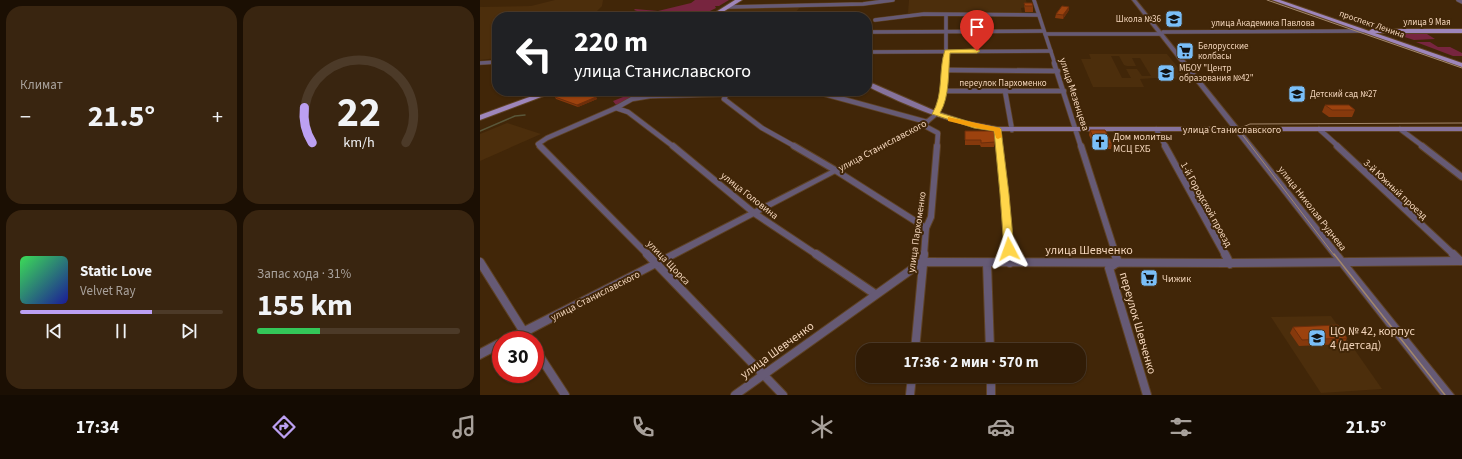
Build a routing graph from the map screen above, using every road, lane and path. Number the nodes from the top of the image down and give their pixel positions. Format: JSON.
{"nodes":[{"id":1,"x":739,"y":0,"type":"edge"},
{"id":2,"x":812,"y":0,"type":"edge"},
{"id":3,"x":844,"y":0,"type":"edge"},
{"id":4,"x":893,"y":0,"type":"edge"},
{"id":5,"x":1034,"y":0,"type":"edge"},
{"id":6,"x":1134,"y":0,"type":"edge"},
{"id":7,"x":1138,"y":0,"type":"edge"},
{"id":8,"x":1275,"y":0,"type":"edge"},
{"id":9,"x":1279,"y":0,"type":"edge"},
{"id":10,"x":1458,"y":0,"type":"edge"},
{"id":11,"x":879,"y":1,"type":"edge"},
{"id":12,"x":1462,"y":2,"type":"edge"},
{"id":13,"x":753,"y":3,"type":"dead end"},
{"id":14,"x":815,"y":5,"type":"junction"},
{"id":15,"x":848,"y":5,"type":"junction"},
{"id":16,"x":728,"y":7,"type":"junction"},
{"id":17,"x":749,"y":7,"type":"junction"},
{"id":18,"x":720,"y":12,"type":"edge"},
{"id":19,"x":946,"y":15,"type":"junction"},
{"id":20,"x":1039,"y":15,"type":"junction"},
{"id":21,"x":875,"y":20,"type":"dead end"},
{"id":22,"x":1366,"y":30,"type":"junction"},
{"id":23,"x":1462,"y":31,"type":"edge"},
{"id":24,"x":872,"y":32,"type":"edge"},
{"id":25,"x":946,"y":32,"type":"junction"},
{"id":26,"x":1045,"y":33,"type":"junction"},
{"id":27,"x":1163,"y":33,"type":"junction"},
{"id":28,"x":947,"y":51,"type":"junction"},
{"id":29,"x":1051,"y":51,"type":"junction"},
{"id":30,"x":872,"y":52,"type":"edge"},
{"id":31,"x":492,"y":63,"type":"edge"},
{"id":32,"x":480,"y":64,"type":"edge"},
{"id":33,"x":1462,"y":64,"type":"edge"},
{"id":34,"x":946,"y":70,"type":"junction"},
{"id":35,"x":1058,"y":71,"type":"junction"},
{"id":36,"x":872,"y":86,"type":"edge"},
{"id":37,"x":943,"y":91,"type":"junction"},
{"id":38,"x":1005,"y":91,"type":"junction"},
{"id":39,"x":1064,"y":91,"type":"junction"},
{"id":40,"x":539,"y":96,"type":"edge"},
{"id":41,"x":671,"y":96,"type":"edge"},
{"id":42,"x":725,"y":96,"type":"edge"},
{"id":43,"x":830,"y":96,"type":"edge"},
{"id":44,"x":616,"y":108,"type":"junction"},
{"id":45,"x":936,"y":114,"type":"junction"},
{"id":46,"x":480,"y":118,"type":"edge"},
{"id":47,"x":925,"y":124,"type":"junction"},
{"id":48,"x":998,"y":129,"type":"junction"},
{"id":49,"x":1156,"y":129,"type":"junction"},
{"id":50,"x":1238,"y":129,"type":"junction"},
{"id":51,"x":1400,"y":129,"type":"junction"},
{"id":52,"x":1462,"y":129,"type":"edge"},
{"id":53,"x":1012,"y":130,"type":"junction"},
{"id":54,"x":1076,"y":130,"type":"junction"},
{"id":55,"x":1319,"y":130,"type":"junction"},
{"id":56,"x":835,"y":170,"type":"junction"},
{"id":57,"x":1462,"y":177,"type":"edge"},
{"id":58,"x":754,"y":213,"type":"junction"},
{"id":59,"x":926,"y":228,"type":"junction"},
{"id":60,"x":1461,"y":261,"type":"edge"},
{"id":61,"x":480,"y":262,"type":"edge"},
{"id":62,"x":922,"y":262,"type":"junction"},
{"id":63,"x":1118,"y":262,"type":"junction"},
{"id":64,"x":1342,"y":262,"type":"junction"},
{"id":65,"x":987,"y":263,"type":"junction"},
{"id":66,"x":1010,"y":263,"type":"junction"},
{"id":67,"x":657,"y":264,"type":"junction"},
{"id":68,"x":1230,"y":264,"type":"junction"},
{"id":69,"x":874,"y":294,"type":"junction"},
{"id":70,"x":523,"y":331,"type":"edge"},
{"id":71,"x":526,"y":331,"type":"edge"},
{"id":72,"x":915,"y":343,"type":"edge"},
{"id":73,"x":990,"y":343,"type":"edge"},
{"id":74,"x":492,"y":348,"type":"edge"},
{"id":75,"x":480,"y":354,"type":"edge"},
{"id":76,"x":544,"y":363,"type":"edge"},
{"id":77,"x":764,"y":374,"type":"junction"},
{"id":78,"x":911,"y":383,"type":"edge"},
{"id":79,"x":991,"y":383,"type":"edge"},
{"id":80,"x":565,"y":395,"type":"edge"},
{"id":81,"x":735,"y":395,"type":"edge"},
{"id":82,"x":783,"y":395,"type":"edge"},
{"id":83,"x":910,"y":395,"type":"edge"},
{"id":84,"x":991,"y":395,"type":"edge"},
{"id":85,"x":1147,"y":395,"type":"edge"},
{"id":86,"x":1448,"y":395,"type":"edge"}],
"edges":[{"from":1,"to":16,"type":"main road"},
{"from":2,"to":14,"type":"street"},
{"from":3,"to":15,"type":"street"},
{"from":4,"to":11,"type":"street"},
{"from":5,"to":20,"type":"street","name":"улица Мезенцева"},
{"from":6,"to":27,"type":"street","name":"улица Николая Руднева"},
{"from":7,"to":27,"type":"street","name":"улица Николая Руднева"},
{"from":8,"to":22,"type":"main road","name":"проспект Ленина"},
{"from":9,"to":22,"type":"main road","name":"проспект Ленина"},
{"from":10,"to":12,"type":"street"},
{"from":11,"to":15,"type":"street"},
{"from":13,"to":17,"type":"street"},
{"from":14,"to":15,"type":"street"},
{"from":14,"to":17,"type":"street"},
{"from":16,"to":17,"type":"street"},
{"from":16,"to":18,"type":"main road"},
{"from":19,"to":20,"type":"street"},
{"from":19,"to":21,"type":"street"},
{"from":19,"to":25,"type":"street"},
{"from":20,"to":26,"type":"street","name":"улица Мезенцева"},
{"from":22,"to":23,"type":"main road","name":"улица 9 Мая"},
{"from":22,"to":27,"type":"street","name":"улица Академика Павлова"},
{"from":22,"to":33,"type":"main road","name":"проспект Ленина"},
{"from":22,"to":33,"type":"main road","name":"проспект Ленина"},
{"from":24,"to":25,"type":"street","name":"улица Академика Павлова"},
{"from":25,"to":26,"type":"street","name":"улица Академика Павлова"},
{"from":25,"to":28,"type":"street"},
{"from":26,"to":27,"type":"street","name":"улица Академика Павлова"},
{"from":26,"to":29,"type":"street","name":"улица Мезенцева"},
{"from":27,"to":50,"type":"street","name":"улица Николая Руднева"},
{"from":28,"to":29,"type":"street"},
{"from":28,"to":30,"type":"street"},
{"from":28,"to":34,"type":"street"},
{"from":29,"to":35,"type":"street","name":"улица Мезенцева"},
{"from":31,"to":32,"type":"street"},
{"from":34,"to":35,"type":"street"},
{"from":34,"to":37,"type":"street"},
{"from":35,"to":39,"type":"street","name":"улица Мезенцева"},
{"from":36,"to":45,"type":"main road"},
{"from":37,"to":38,"type":"street","name":"переулок Пархоменко"},
{"from":37,"to":45,"type":"street"},
{"from":38,"to":39,"type":"street","name":"переулок Пархоменко"},
{"from":38,"to":53,"type":"street"},
{"from":39,"to":54,"type":"street","name":"улица Мезенцева"},
{"from":40,"to":46,"type":"main road"},
{"from":41,"to":44,"type":"street"},
{"from":42,"to":56,"type":"street"},
{"from":43,"to":47,"type":"street"},
{"from":44,"to":58,"type":"street","name":"улица Головина"},
{"from":44,"to":67,"type":"street","name":"улица Щорса"},
{"from":45,"to":47,"type":"street","name":"улица Станиславского"},
{"from":45,"to":48,"type":"main road","name":"улица Станиславского"},
{"from":47,"to":56,"type":"street","name":"улица Станиславского"},
{"from":47,"to":59,"type":"street","name":"улица Пархоменко"},
{"from":48,"to":53,"type":"main road","name":"улица Станиславского"},
{"from":48,"to":66,"type":"street"},
{"from":49,"to":50,"type":"main road","name":"улица Станиславского"},
{"from":49,"to":54,"type":"main road","name":"улица Станиславского"},
{"from":49,"to":68,"type":"street","name":"1-й Городской проезд"},
{"from":50,"to":55,"type":"main road","name":"улица Станиславского"},
{"from":50,"to":64,"type":"street","name":"улица Николая Руднева"},
{"from":51,"to":52,"type":"main road","name":"улица Станиславского"},
{"from":51,"to":55,"type":"main road","name":"улица Станиславского"},
{"from":51,"to":57,"type":"street"},
{"from":53,"to":54,"type":"main road","name":"улица Станиславского"},
{"from":54,"to":63,"type":"street","name":"улица Мезенцева"},
{"from":55,"to":60,"type":"street","name":"3-й Южный проезд"},
{"from":56,"to":58,"type":"street","name":"улица Станиславского"},
{"from":56,"to":59,"type":"street"},
{"from":58,"to":67,"type":"street","name":"улица Станиславского"},
{"from":58,"to":69,"type":"street","name":"улица Головина"},
{"from":59,"to":62,"type":"street","name":"улица Пархоменко"},
{"from":60,"to":64,"type":"street","name":"улица Шевченко"},
{"from":61,"to":70,"type":"street"},
{"from":62,"to":65,"type":"street","name":"улица Шевченко"},
{"from":62,"to":69,"type":"street","name":"улица Шевченко"},
{"from":62,"to":72,"type":"street","name":"улица Пархоменко"},
{"from":63,"to":66,"type":"street","name":"улица Шевченко"},
{"from":63,"to":68,"type":"street","name":"улица Шевченко"},
{"from":63,"to":85,"type":"street","name":"переулок Шевченко"},
{"from":64,"to":68,"type":"street","name":"улица Шевченко"},
{"from":64,"to":86,"type":"street","name":"улица Николая Руднева"},
{"from":65,"to":66,"type":"street","name":"улица Шевченко"},
{"from":65,"to":73,"type":"street"},
{"from":67,"to":71,"type":"street","name":"улица Станиславского"},
{"from":67,"to":77,"type":"street","name":"улица Щорса"},
{"from":69,"to":77,"type":"street","name":"улица Шевченко"},
{"from":74,"to":75,"type":"street"},
{"from":76,"to":80,"type":"street"},
{"from":77,"to":81,"type":"street","name":"улица Шевченко"},
{"from":77,"to":82,"type":"street","name":"улица Щорса"},
{"from":78,"to":83,"type":"street"},
{"from":79,"to":84,"type":"street"}]}
